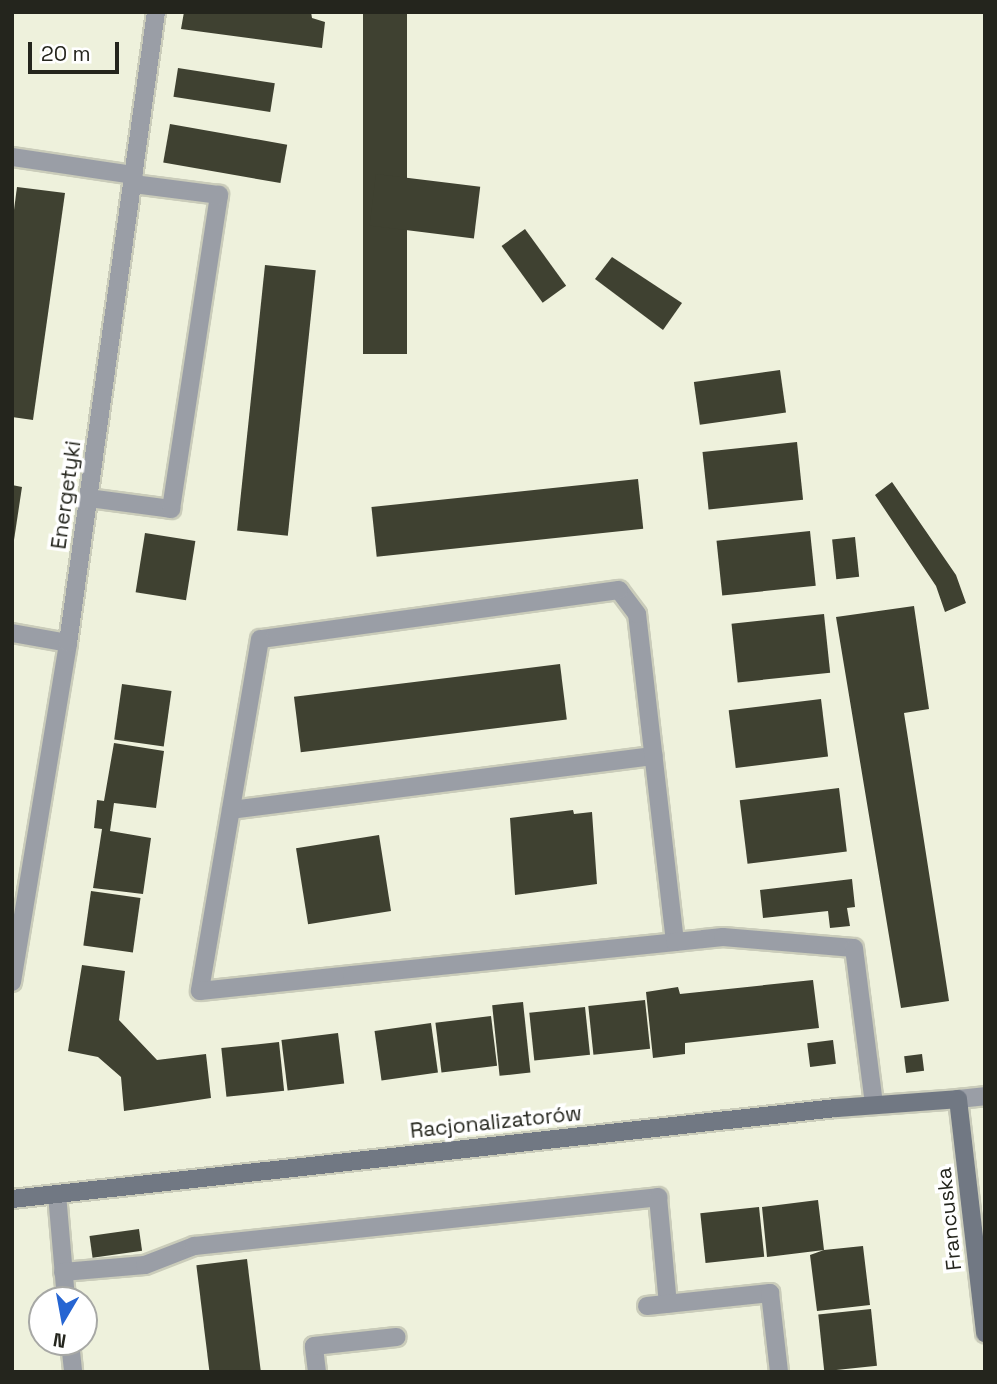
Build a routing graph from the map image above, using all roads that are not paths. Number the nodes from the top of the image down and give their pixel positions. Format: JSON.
{"nodes":[{"id":1,"x":156,"y":12,"type":"edge"},
{"id":2,"x":12,"y":157,"type":"edge"},
{"id":3,"x":134,"y":179,"type":"junction"},
{"id":4,"x":89,"y":498,"type":"junction"},
{"id":5,"x":12,"y":633,"type":"edge"},
{"id":6,"x":68,"y":643,"type":"junction"},
{"id":7,"x":653,"y":756,"type":"junction"},
{"id":8,"x":231,"y":810,"type":"junction"},
{"id":9,"x":674,"y":942,"type":"junction"},
{"id":10,"x":12,"y":982,"type":"edge"},
{"id":11,"x":985,"y":1097,"type":"edge"},
{"id":12,"x":958,"y":1099,"type":"junction"},
{"id":13,"x":874,"y":1104,"type":"junction"},
{"id":14,"x":57,"y":1194,"type":"junction"},
{"id":15,"x":12,"y":1199,"type":"edge"},
{"id":16,"x":64,"y":1272,"type":"junction"},
{"id":17,"x":65,"y":1286,"type":"edge"},
{"id":18,"x":668,"y":1304,"type":"junction"},
{"id":19,"x":646,"y":1306,"type":"dead end"},
{"id":20,"x":985,"y":1333,"type":"edge"},
{"id":21,"x":397,"y":1336,"type":"dead end"},
{"id":22,"x":317,"y":1372,"type":"edge"},
{"id":23,"x":779,"y":1372,"type":"edge"}],
"edges":[{"from":1,"to":3,"type":"street","name":"Energetyki"},
{"from":2,"to":3,"type":"street"},
{"from":3,"to":4,"type":"street","name":"Energetyki"},
{"from":3,"to":4,"type":"street"},
{"from":4,"to":6,"type":"street","name":"Energetyki"},
{"from":5,"to":6,"type":"street"},
{"from":6,"to":10,"type":"street","name":"Energetyki"},
{"from":7,"to":8,"type":"street"},
{"from":7,"to":8,"type":"street"},
{"from":7,"to":9,"type":"street"},
{"from":8,"to":9,"type":"street"},
{"from":9,"to":13,"type":"street"},
{"from":11,"to":12,"type":"street","name":"Racjonalizatorów"},
{"from":12,"to":13,"type":"street","name":"Racjonalizatorów"},
{"from":12,"to":20,"type":"street","name":"Francuska"},
{"from":13,"to":14,"type":"street","name":"Racjonalizatorów"},
{"from":14,"to":15,"type":"street","name":"Racjonalizatorów"},
{"from":14,"to":16,"type":"street"},
{"from":16,"to":17,"type":"street"},
{"from":16,"to":18,"type":"street"},
{"from":18,"to":19,"type":"street"},
{"from":18,"to":23,"type":"street"},
{"from":21,"to":22,"type":"street"}]}
